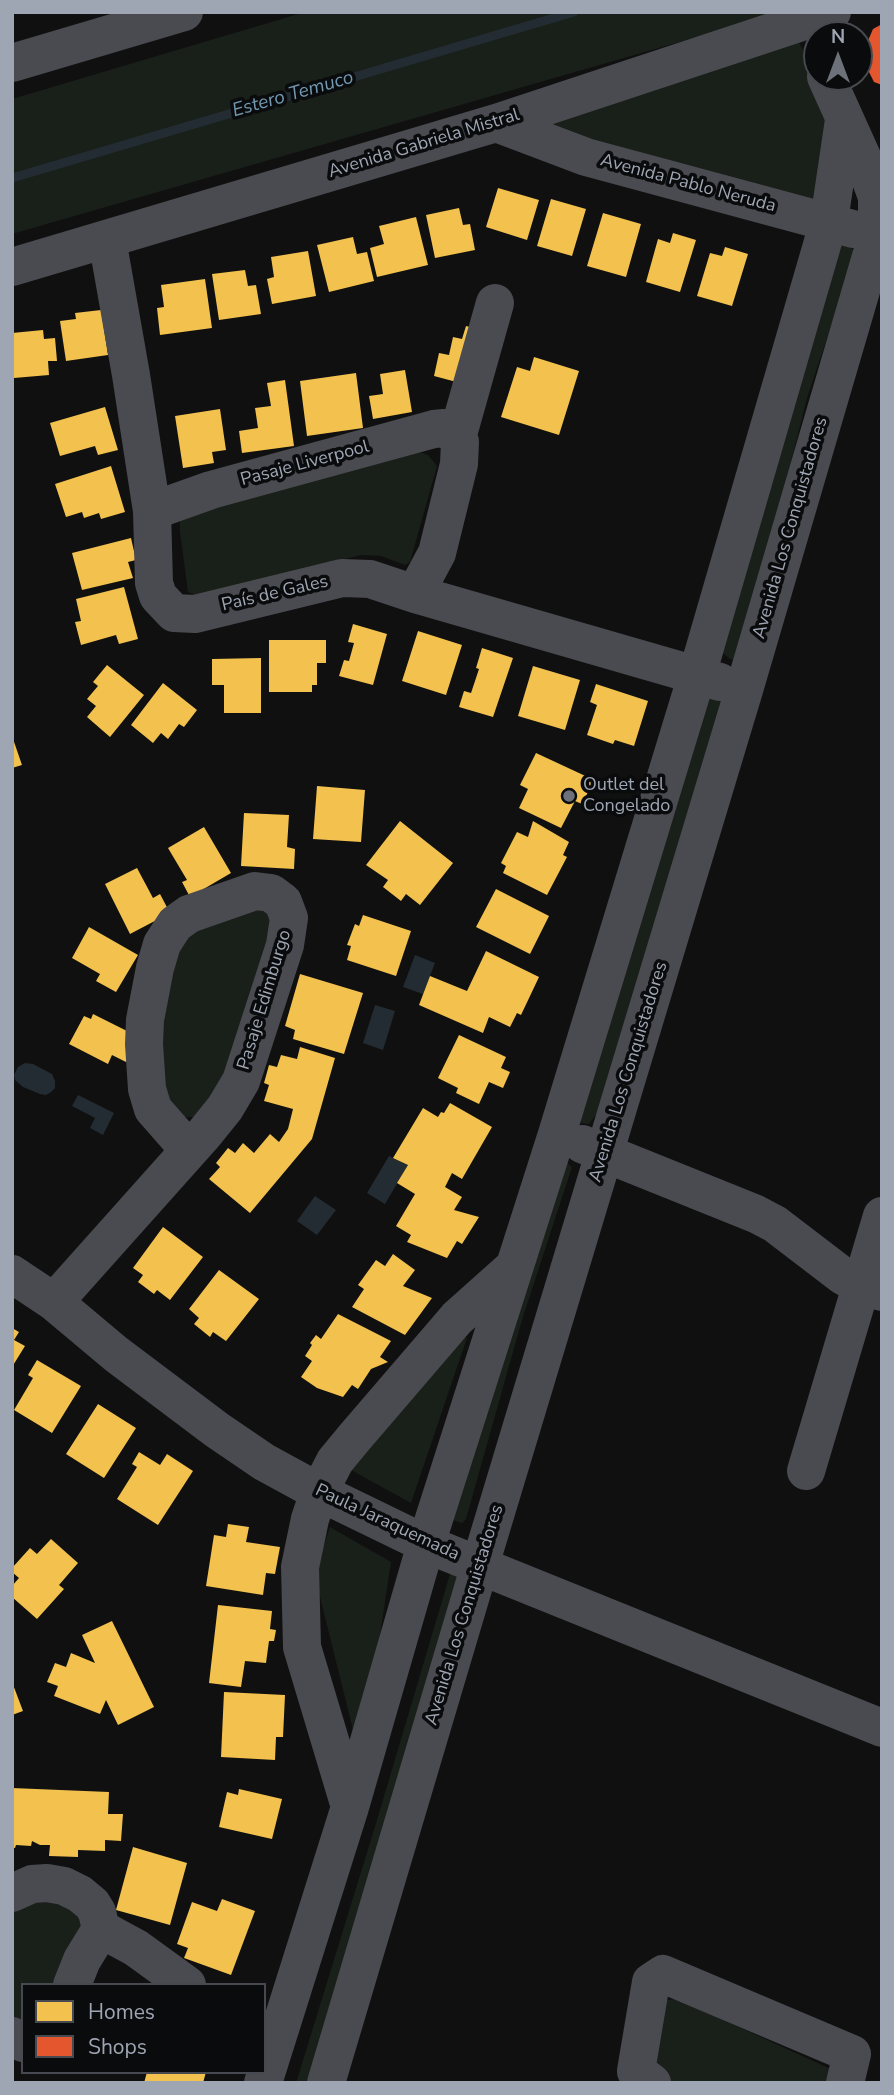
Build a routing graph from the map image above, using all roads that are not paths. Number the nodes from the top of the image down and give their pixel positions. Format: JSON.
{"nodes":[{"id":1,"x":184,"y":12,"type":"edge"},
{"id":2,"x":812,"y":15,"type":"edge"},
{"id":3,"x":12,"y":63,"type":"edge"},
{"id":4,"x":832,"y":91,"type":"edge"},
{"id":5,"x":844,"y":120,"type":"junction"},
{"id":6,"x":496,"y":124,"type":"junction"},
{"id":7,"x":882,"y":131,"type":"edge"},
{"id":8,"x":828,"y":222,"type":"junction"},
{"id":9,"x":879,"y":236,"type":"edge"},
{"id":10,"x":107,"y":239,"type":"junction"},
{"id":11,"x":12,"y":267,"type":"edge"},
{"id":12,"x":495,"y":303,"type":"dead end"},
{"id":13,"x":457,"y":438,"type":"junction"},
{"id":14,"x":152,"y":511,"type":"junction"},
{"id":15,"x":415,"y":594,"type":"junction"},
{"id":16,"x":697,"y":675,"type":"junction"},
{"id":17,"x":744,"y":690,"type":"junction"},
{"id":18,"x":557,"y":1134,"type":"junction"},
{"id":19,"x":187,"y":1152,"type":"junction"},
{"id":20,"x":605,"y":1153,"type":"junction"},
{"id":21,"x":882,"y":1216,"type":"edge"},
{"id":22,"x":514,"y":1267,"type":"junction"},
{"id":23,"x":12,"y":1274,"type":"edge"},
{"id":24,"x":871,"y":1289,"type":"edge"},
{"id":25,"x":54,"y":1302,"type":"junction"},
{"id":26,"x":806,"y":1471,"type":"dead end"},
{"id":27,"x":318,"y":1492,"type":"junction"},
{"id":28,"x":426,"y":1544,"type":"junction"},
{"id":29,"x":480,"y":1565,"type":"junction"},
{"id":30,"x":882,"y":1728,"type":"edge"},
{"id":31,"x":350,"y":1807,"type":"junction"},
{"id":32,"x":12,"y":1893,"type":"edge"},
{"id":33,"x":101,"y":1929,"type":"junction"},
{"id":34,"x":73,"y":1983,"type":"edge"},
{"id":35,"x":184,"y":1983,"type":"edge"},
{"id":36,"x":269,"y":2043,"type":"edge"},
{"id":37,"x":266,"y":2063,"type":"edge"},
{"id":38,"x":326,"y":2083,"type":"edge"},
{"id":39,"x":652,"y":2083,"type":"edge"},
{"id":40,"x":845,"y":2083,"type":"edge"}],
"edges":[{"from":1,"to":3,"type":"street"},
{"from":2,"to":6,"type":"street","name":"Avenida Gabriela Mistral"},
{"from":4,"to":5,"type":"street","name":"Avenida Los Conquistadores"},
{"from":5,"to":7,"type":"street"},
{"from":5,"to":8,"type":"street"},
{"from":5,"to":9,"type":"street","name":"Avenida Los Conquistadores"},
{"from":6,"to":8,"type":"street","name":"Avenida Pablo Neruda"},
{"from":6,"to":10,"type":"street","name":"Avenida Gabriela Mistral"},
{"from":8,"to":9,"type":"street","name":"Avenida Pablo Neruda"},
{"from":8,"to":16,"type":"street"},
{"from":9,"to":17,"type":"street","name":"Avenida Los Conquistadores"},
{"from":10,"to":11,"type":"street","name":"Avenida Gabriela Mistral"},
{"from":10,"to":14,"type":"street","name":"País de Gales"},
{"from":12,"to":13,"type":"street"},
{"from":13,"to":14,"type":"street","name":"Pasaje Liverpool"},
{"from":13,"to":15,"type":"street"},
{"from":14,"to":15,"type":"street","name":"País de Gales"},
{"from":15,"to":16,"type":"street","name":"País de Gales"},
{"from":16,"to":17,"type":"street","name":"País de Gales"},
{"from":16,"to":18,"type":"street"},
{"from":17,"to":20,"type":"street","name":"Avenida Los Conquistadores"},
{"from":18,"to":20,"type":"street"},
{"from":18,"to":22,"type":"street"},
{"from":19,"to":19,"type":"street","name":"Pasaje Edimburgo"},
{"from":19,"to":25,"type":"street","name":"Pasaje Edimburgo"},
{"from":20,"to":24,"type":"street"},
{"from":20,"to":29,"type":"street","name":"Avenida Los Conquistadores"},
{"from":21,"to":24,"type":"street"},
{"from":22,"to":27,"type":"street"},
{"from":22,"to":28,"type":"street"},
{"from":23,"to":25,"type":"street","name":"Paula Jaraquemada"},
{"from":24,"to":26,"type":"street"},
{"from":25,"to":27,"type":"street","name":"Paula Jaraquemada"},
{"from":27,"to":28,"type":"street","name":"Paula Jaraquemada"},
{"from":27,"to":31,"type":"street"},
{"from":28,"to":29,"type":"street","name":"Paula Jaraquemada"},
{"from":28,"to":31,"type":"street"},
{"from":29,"to":30,"type":"street","name":"Paula Jaraquemada"},
{"from":29,"to":38,"type":"street","name":"Avenida Los Conquistadores"},
{"from":31,"to":36,"type":"street"},
{"from":32,"to":33,"type":"street"},
{"from":33,"to":34,"type":"street"},
{"from":33,"to":35,"type":"street"},
{"from":36,"to":37,"type":"street"},
{"from":39,"to":40,"type":"street"}]}
